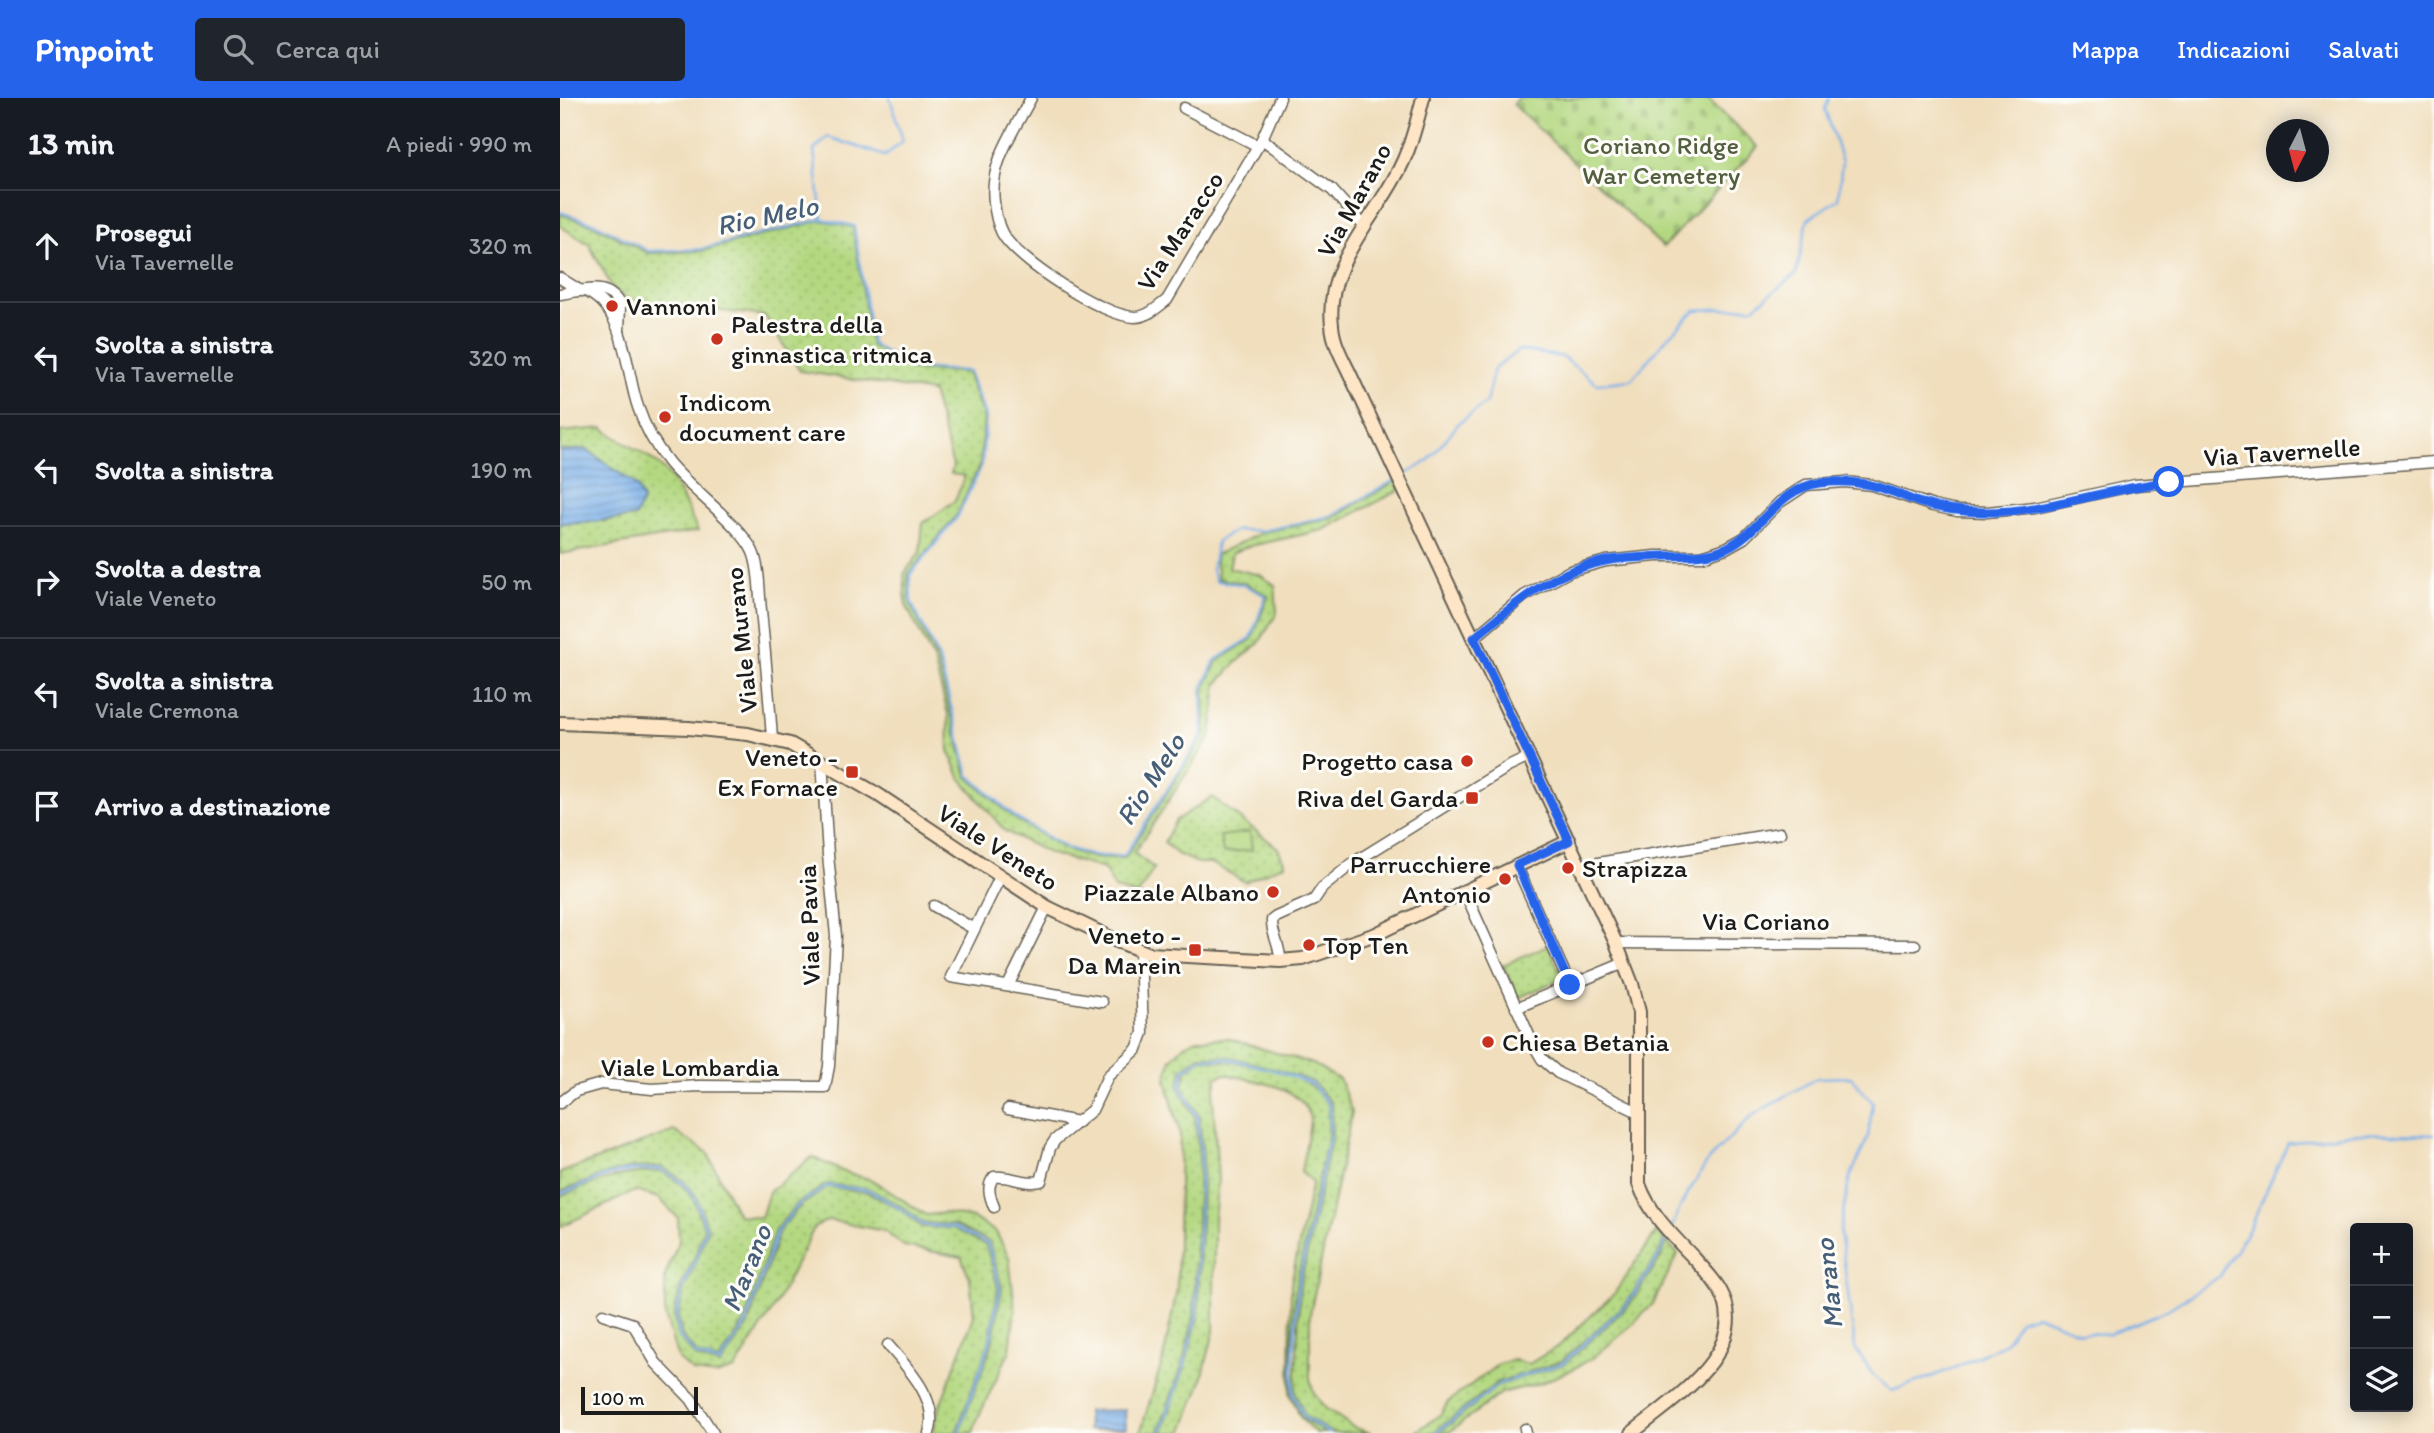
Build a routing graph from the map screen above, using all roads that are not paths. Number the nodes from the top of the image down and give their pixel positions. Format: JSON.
{"nodes":[{"id":1,"x":1031,"y":98,"type":"edge"},
{"id":2,"x":1280,"y":98,"type":"edge"},
{"id":3,"x":1423,"y":98,"type":"edge"},
{"id":4,"x":1184,"y":107,"type":"dead end"},
{"id":5,"x":1260,"y":143,"type":"junction"},
{"id":6,"x":1364,"y":226,"type":"junction"},
{"id":7,"x":560,"y":278,"type":"edge"},
{"id":8,"x":583,"y":291,"type":"junction"},
{"id":9,"x":560,"y":294,"type":"edge"},
{"id":10,"x":610,"y":294,"type":"junction"},
{"id":11,"x":604,"y":303,"type":"junction"},
{"id":12,"x":619,"y":331,"type":"junction"},
{"id":13,"x":2434,"y":462,"type":"edge"},
{"id":14,"x":1474,"y":638,"type":"junction"},
{"id":15,"x":560,"y":723,"type":"edge"},
{"id":16,"x":772,"y":738,"type":"junction"},
{"id":17,"x":1529,"y":757,"type":"junction"},
{"id":18,"x":822,"y":761,"type":"junction"},
{"id":19,"x":1780,"y":833,"type":"dead end"},
{"id":20,"x":1569,"y":841,"type":"junction"},
{"id":21,"x":1517,"y":865,"type":"junction"},
{"id":22,"x":1580,"y":866,"type":"junction"},
{"id":23,"x":1000,"y":877,"type":"junction"},
{"id":24,"x":1464,"y":890,"type":"junction"},
{"id":25,"x":934,"y":906,"type":"dead end"},
{"id":26,"x":1047,"y":907,"type":"junction"},
{"id":27,"x":974,"y":929,"type":"junction"},
{"id":28,"x":1616,"y":943,"type":"junction"},
{"id":29,"x":1915,"y":945,"type":"dead end"},
{"id":30,"x":1140,"y":951,"type":"junction"},
{"id":31,"x":1280,"y":961,"type":"junction"},
{"id":32,"x":1624,"y":963,"type":"junction"},
{"id":33,"x":1570,"y":985,"type":"junction"},
{"id":34,"x":1007,"y":986,"type":"junction"},
{"id":35,"x":1102,"y":1002,"type":"dead end"},
{"id":36,"x":1516,"y":1008,"type":"junction"},
{"id":37,"x":825,"y":1087,"type":"joint"},
{"id":38,"x":560,"y":1103,"type":"edge"},
{"id":39,"x":1009,"y":1109,"type":"dead end"},
{"id":40,"x":1639,"y":1112,"type":"junction"},
{"id":41,"x":1078,"y":1122,"type":"junction"},
{"id":42,"x":994,"y":1208,"type":"dead end"},
{"id":43,"x":603,"y":1314,"type":"dead end"},
{"id":44,"x":888,"y":1345,"type":"dead end"},
{"id":45,"x":713,"y":1433,"type":"edge"},
{"id":46,"x":929,"y":1433,"type":"edge"},
{"id":47,"x":1632,"y":1433,"type":"edge"}],
"edges":[{"from":1,"to":5,"type":"street","name":"Via Maracco"},
{"from":2,"to":5,"type":"street","name":"Via Maracco"},
{"from":3,"to":6,"type":"main road","name":"Via Marano"},
{"from":4,"to":5,"type":"street"},
{"from":5,"to":6,"type":"street"},
{"from":6,"to":14,"type":"main road","name":"Via Marano"},
{"from":7,"to":8,"type":"street","name":"Viale Murano"},
{"from":8,"to":9,"type":"street","name":"Viale Murano"},
{"from":8,"to":10,"type":"street","name":"Viale Murano"},
{"from":8,"to":11,"type":"street","name":"Viale Murano"},
{"from":10,"to":11,"type":"street"},
{"from":10,"to":12,"type":"street","name":"Viale Murano"},
{"from":11,"to":12,"type":"street","name":"Viale Murano"},
{"from":12,"to":16,"type":"street","name":"Viale Murano"},
{"from":13,"to":14,"type":"street","name":"Via Tavernelle"},
{"from":14,"to":17,"type":"main road","name":"Via Marano"},
{"from":15,"to":16,"type":"main road","name":"Viale Veneto"},
{"from":16,"to":18,"type":"main road","name":"Viale Veneto"},
{"from":17,"to":20,"type":"main road","name":"Via Marano"},
{"from":17,"to":31,"type":"street"},
{"from":18,"to":23,"type":"main road","name":"Viale Veneto"},
{"from":18,"to":37,"type":"street","name":"Viale Pavia"},
{"from":19,"to":22,"type":"street"},
{"from":20,"to":21,"type":"main road","name":"Viale Veneto"},
{"from":20,"to":22,"type":"main road","name":"Via Marano"},
{"from":21,"to":24,"type":"main road","name":"Viale Veneto"},
{"from":21,"to":33,"type":"street"},
{"from":22,"to":28,"type":"main road","name":"Via Marano"},
{"from":23,"to":26,"type":"main road","name":"Viale Veneto"},
{"from":23,"to":27,"type":"street"},
{"from":24,"to":31,"type":"main road","name":"Viale Veneto"},
{"from":24,"to":36,"type":"street"},
{"from":25,"to":27,"type":"street"},
{"from":26,"to":30,"type":"main road","name":"Viale Veneto"},
{"from":26,"to":34,"type":"street"},
{"from":27,"to":34,"type":"street"},
{"from":28,"to":29,"type":"street","name":"Via Coriano"},
{"from":28,"to":32,"type":"main road","name":"Via Marano"},
{"from":30,"to":31,"type":"main road","name":"Viale Veneto"},
{"from":30,"to":41,"type":"street"},
{"from":32,"to":33,"type":"street"},
{"from":32,"to":40,"type":"main road","name":"Via Marano"},
{"from":33,"to":36,"type":"street"},
{"from":34,"to":35,"type":"street"},
{"from":36,"to":40,"type":"street"},
{"from":37,"to":38,"type":"street","name":"Viale Lombardia"},
{"from":39,"to":41,"type":"street"},
{"from":40,"to":47,"type":"main road","name":"Via Marano"},
{"from":41,"to":42,"type":"street"},
{"from":43,"to":45,"type":"street"},
{"from":44,"to":46,"type":"street"}]}
